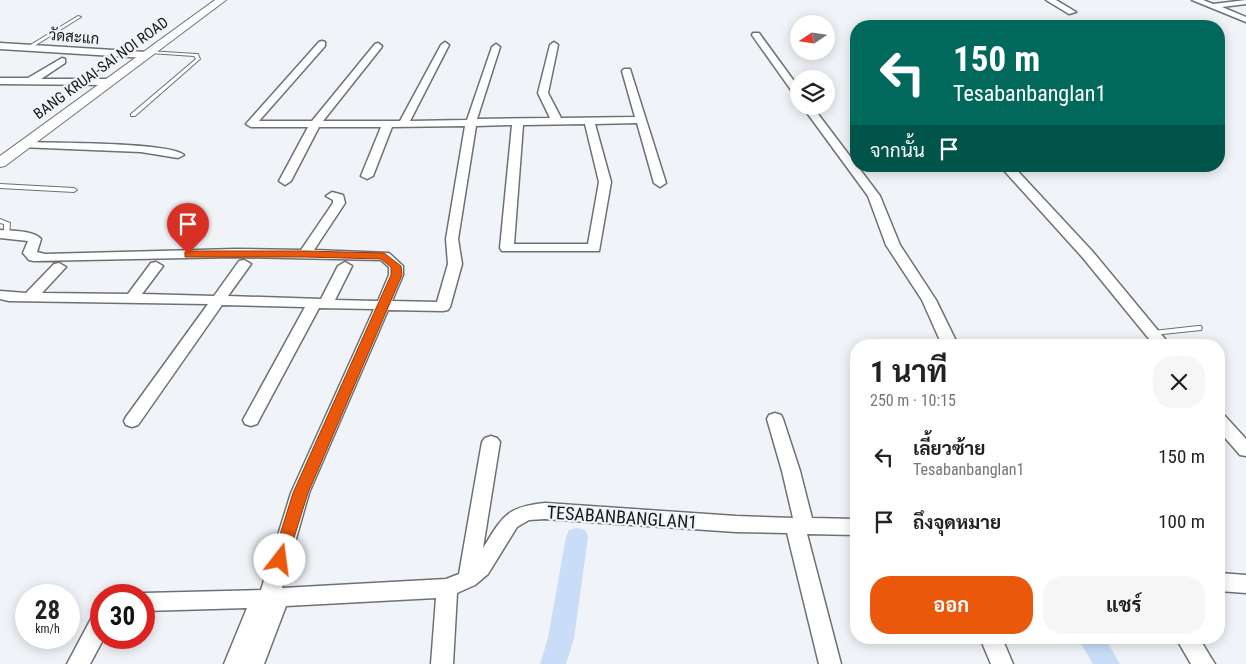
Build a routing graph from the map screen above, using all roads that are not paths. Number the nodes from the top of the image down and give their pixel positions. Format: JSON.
{"nodes":[{"id":1,"x":221,"y":0,"type":"edge"},
{"id":2,"x":1050,"y":0,"type":"edge"},
{"id":3,"x":1196,"y":0,"type":"edge"},
{"id":4,"x":1241,"y":0,"type":"edge"},
{"id":5,"x":1246,"y":2,"type":"edge"},
{"id":6,"x":1214,"y":7,"type":"junction"},
{"id":7,"x":1072,"y":12,"type":"dead end"},
{"id":8,"x":79,"y":17,"type":"dead end"},
{"id":9,"x":1246,"y":20,"type":"edge"},
{"id":10,"x":756,"y":35,"type":"dead end"},
{"id":11,"x":322,"y":44,"type":"dead end"},
{"id":12,"x":445,"y":45,"type":"dead end"},
{"id":13,"x":554,"y":45,"type":"dead end"},
{"id":14,"x":0,"y":46,"type":"edge"},
{"id":15,"x":378,"y":46,"type":"dead end"},
{"id":16,"x":29,"y":47,"type":"junction"},
{"id":17,"x":496,"y":47,"type":"dead end"},
{"id":18,"x":148,"y":53,"type":"junction"},
{"id":19,"x":62,"y":61,"type":"dead end"},
{"id":20,"x":627,"y":70,"type":"dead end"},
{"id":21,"x":0,"y":81,"type":"edge"},
{"id":22,"x":30,"y":81,"type":"junction"},
{"id":23,"x":109,"y":82,"type":"junction"},
{"id":24,"x":790,"y":82,"type":"edge"},
{"id":25,"x":134,"y":115,"type":"dead end"},
{"id":26,"x":814,"y":115,"type":"edge"},
{"id":27,"x":589,"y":120,"type":"junction"},
{"id":28,"x":642,"y":120,"type":"junction"},
{"id":29,"x":557,"y":121,"type":"junction"},
{"id":30,"x":518,"y":122,"type":"junction"},
{"id":31,"x":471,"y":123,"type":"junction"},
{"id":32,"x":315,"y":124,"type":"junction"},
{"id":33,"x":388,"y":124,"type":"junction"},
{"id":34,"x":403,"y":124,"type":"junction"},
{"id":35,"x":24,"y":145,"type":"junction"},
{"id":36,"x":178,"y":155,"type":"dead end"},
{"id":37,"x":0,"y":163,"type":"edge"},
{"id":38,"x":850,"y":164,"type":"edge"},
{"id":39,"x":856,"y":172,"type":"edge"},
{"id":40,"x":1012,"y":172,"type":"edge"},
{"id":41,"x":367,"y":176,"type":"dead end"},
{"id":42,"x":285,"y":181,"type":"dead end"},
{"id":43,"x":660,"y":183,"type":"dead end"},
{"id":44,"x":0,"y":186,"type":"edge"},
{"id":45,"x":74,"y":190,"type":"dead end"},
{"id":46,"x":332,"y":196,"type":"dead end"},
{"id":47,"x":0,"y":221,"type":"edge"},
{"id":48,"x":3,"y":235,"type":"edge"},
{"id":49,"x":305,"y":254,"type":"junction"},
{"id":50,"x":240,"y":259,"type":"junction"},
{"id":51,"x":156,"y":266,"type":"dead end"},
{"id":52,"x":345,"y":266,"type":"dead end"},
{"id":53,"x":59,"y":267,"type":"dead end"},
{"id":54,"x":0,"y":295,"type":"edge"},
{"id":55,"x":29,"y":298,"type":"junction"},
{"id":56,"x":132,"y":298,"type":"junction"},
{"id":57,"x":217,"y":302,"type":"junction"},
{"id":58,"x":319,"y":304,"type":"junction"},
{"id":59,"x":382,"y":306,"type":"junction"},
{"id":60,"x":1198,"y":328,"type":"dead end"},
{"id":61,"x":1153,"y":333,"type":"junction"},
{"id":62,"x":947,"y":339,"type":"edge"},
{"id":63,"x":1158,"y":339,"type":"edge"},
{"id":64,"x":775,"y":419,"type":"dead end"},
{"id":65,"x":251,"y":420,"type":"dead end"},
{"id":66,"x":132,"y":421,"type":"dead end"},
{"id":67,"x":1225,"y":427,"type":"edge"},
{"id":68,"x":491,"y":442,"type":"dead end"},
{"id":69,"x":1246,"y":450,"type":"edge"},
{"id":70,"x":800,"y":526,"type":"junction"},
{"id":71,"x":850,"y":527,"type":"edge"},
{"id":72,"x":468,"y":579,"type":"junction"},
{"id":73,"x":1225,"y":582,"type":"edge"},
{"id":74,"x":1246,"y":584,"type":"edge"},
{"id":75,"x":447,"y":588,"type":"junction"},
{"id":76,"x":270,"y":598,"type":"junction"},
{"id":77,"x":155,"y":602,"type":"edge"},
{"id":78,"x":90,"y":642,"type":"edge"},
{"id":79,"x":994,"y":644,"type":"edge"},
{"id":80,"x":1191,"y":644,"type":"edge"},
{"id":81,"x":78,"y":664,"type":"edge"},
{"id":82,"x":235,"y":664,"type":"edge"},
{"id":83,"x":253,"y":664,"type":"edge"},
{"id":84,"x":442,"y":664,"type":"edge"},
{"id":85,"x":830,"y":664,"type":"edge"},
{"id":86,"x":1002,"y":664,"type":"edge"},
{"id":87,"x":1204,"y":664,"type":"edge"}],
"edges":[{"from":1,"to":18,"type":"street","name":"BANG KRUAI-SAI NOI ROAD"},
{"from":2,"to":7,"type":"street"},
{"from":3,"to":6,"type":"street"},
{"from":4,"to":5,"type":"street"},
{"from":5,"to":6,"type":"street"},
{"from":6,"to":9,"type":"street"},
{"from":8,"to":16,"type":"lane"},
{"from":10,"to":24,"type":"street"},
{"from":11,"to":32,"type":"street"},
{"from":12,"to":34,"type":"street"},
{"from":13,"to":29,"type":"street"},
{"from":14,"to":16,"type":"street","name":"วัดสะแก"},
{"from":15,"to":32,"type":"street"},
{"from":16,"to":18,"type":"street","name":"วัดสะแก"},
{"from":17,"to":31,"type":"street"},
{"from":18,"to":23,"type":"street","name":"BANG KRUAI-SAI NOI ROAD"},
{"from":18,"to":25,"type":"lane"},
{"from":19,"to":22,"type":"street"},
{"from":20,"to":28,"type":"street"},
{"from":21,"to":22,"type":"street"},
{"from":22,"to":23,"type":"street"},
{"from":23,"to":35,"type":"street","name":"BANG KRUAI-SAI NOI ROAD"},
{"from":26,"to":38,"type":"street"},
{"from":27,"to":28,"type":"street"},
{"from":27,"to":29,"type":"street"},
{"from":27,"to":30,"type":"street"},
{"from":28,"to":43,"type":"street"},
{"from":29,"to":30,"type":"street"},
{"from":30,"to":31,"type":"street"},
{"from":31,"to":34,"type":"street"},
{"from":31,"to":59,"type":"street"},
{"from":32,"to":33,"type":"street"},
{"from":32,"to":42,"type":"street"},
{"from":33,"to":34,"type":"street"},
{"from":33,"to":41,"type":"street"},
{"from":35,"to":36,"type":"street"},
{"from":35,"to":37,"type":"street","name":"BANG KRUAI-SAI NOI ROAD"},
{"from":39,"to":62,"type":"street"},
{"from":40,"to":61,"type":"street"},
{"from":44,"to":45,"type":"lane"},
{"from":46,"to":49,"type":"street"},
{"from":47,"to":48,"type":"lane"},
{"from":48,"to":50,"type":"street"},
{"from":49,"to":50,"type":"street"},
{"from":49,"to":59,"type":"street"},
{"from":50,"to":57,"type":"street"},
{"from":51,"to":56,"type":"street"},
{"from":52,"to":58,"type":"street"},
{"from":53,"to":55,"type":"street"},
{"from":54,"to":55,"type":"street"},
{"from":55,"to":56,"type":"street"},
{"from":56,"to":57,"type":"street"},
{"from":57,"to":58,"type":"street"},
{"from":57,"to":66,"type":"street"},
{"from":58,"to":59,"type":"street"},
{"from":58,"to":65,"type":"street"},
{"from":59,"to":76,"type":"street"},
{"from":60,"to":61,"type":"lane"},
{"from":61,"to":63,"type":"street"},
{"from":64,"to":70,"type":"street"},
{"from":67,"to":69,"type":"street"},
{"from":68,"to":72,"type":"street"},
{"from":70,"to":71,"type":"street","name":"TESABANBANGLAN1"},
{"from":70,"to":72,"type":"street","name":"TESABANBANGLAN1"},
{"from":70,"to":85,"type":"street"},
{"from":72,"to":75,"type":"street","name":"TESABANBANGLAN1"},
{"from":73,"to":74,"type":"street"},
{"from":75,"to":76,"type":"street","name":"TESABANBANGLAN1"},
{"from":75,"to":84,"type":"street"},
{"from":76,"to":77,"type":"street","name":"TESABANBANGLAN1"},
{"from":76,"to":82,"type":"street"},
{"from":76,"to":83,"type":"street"},
{"from":78,"to":81,"type":"street"},
{"from":79,"to":86,"type":"street"},
{"from":80,"to":87,"type":"street"}]}
